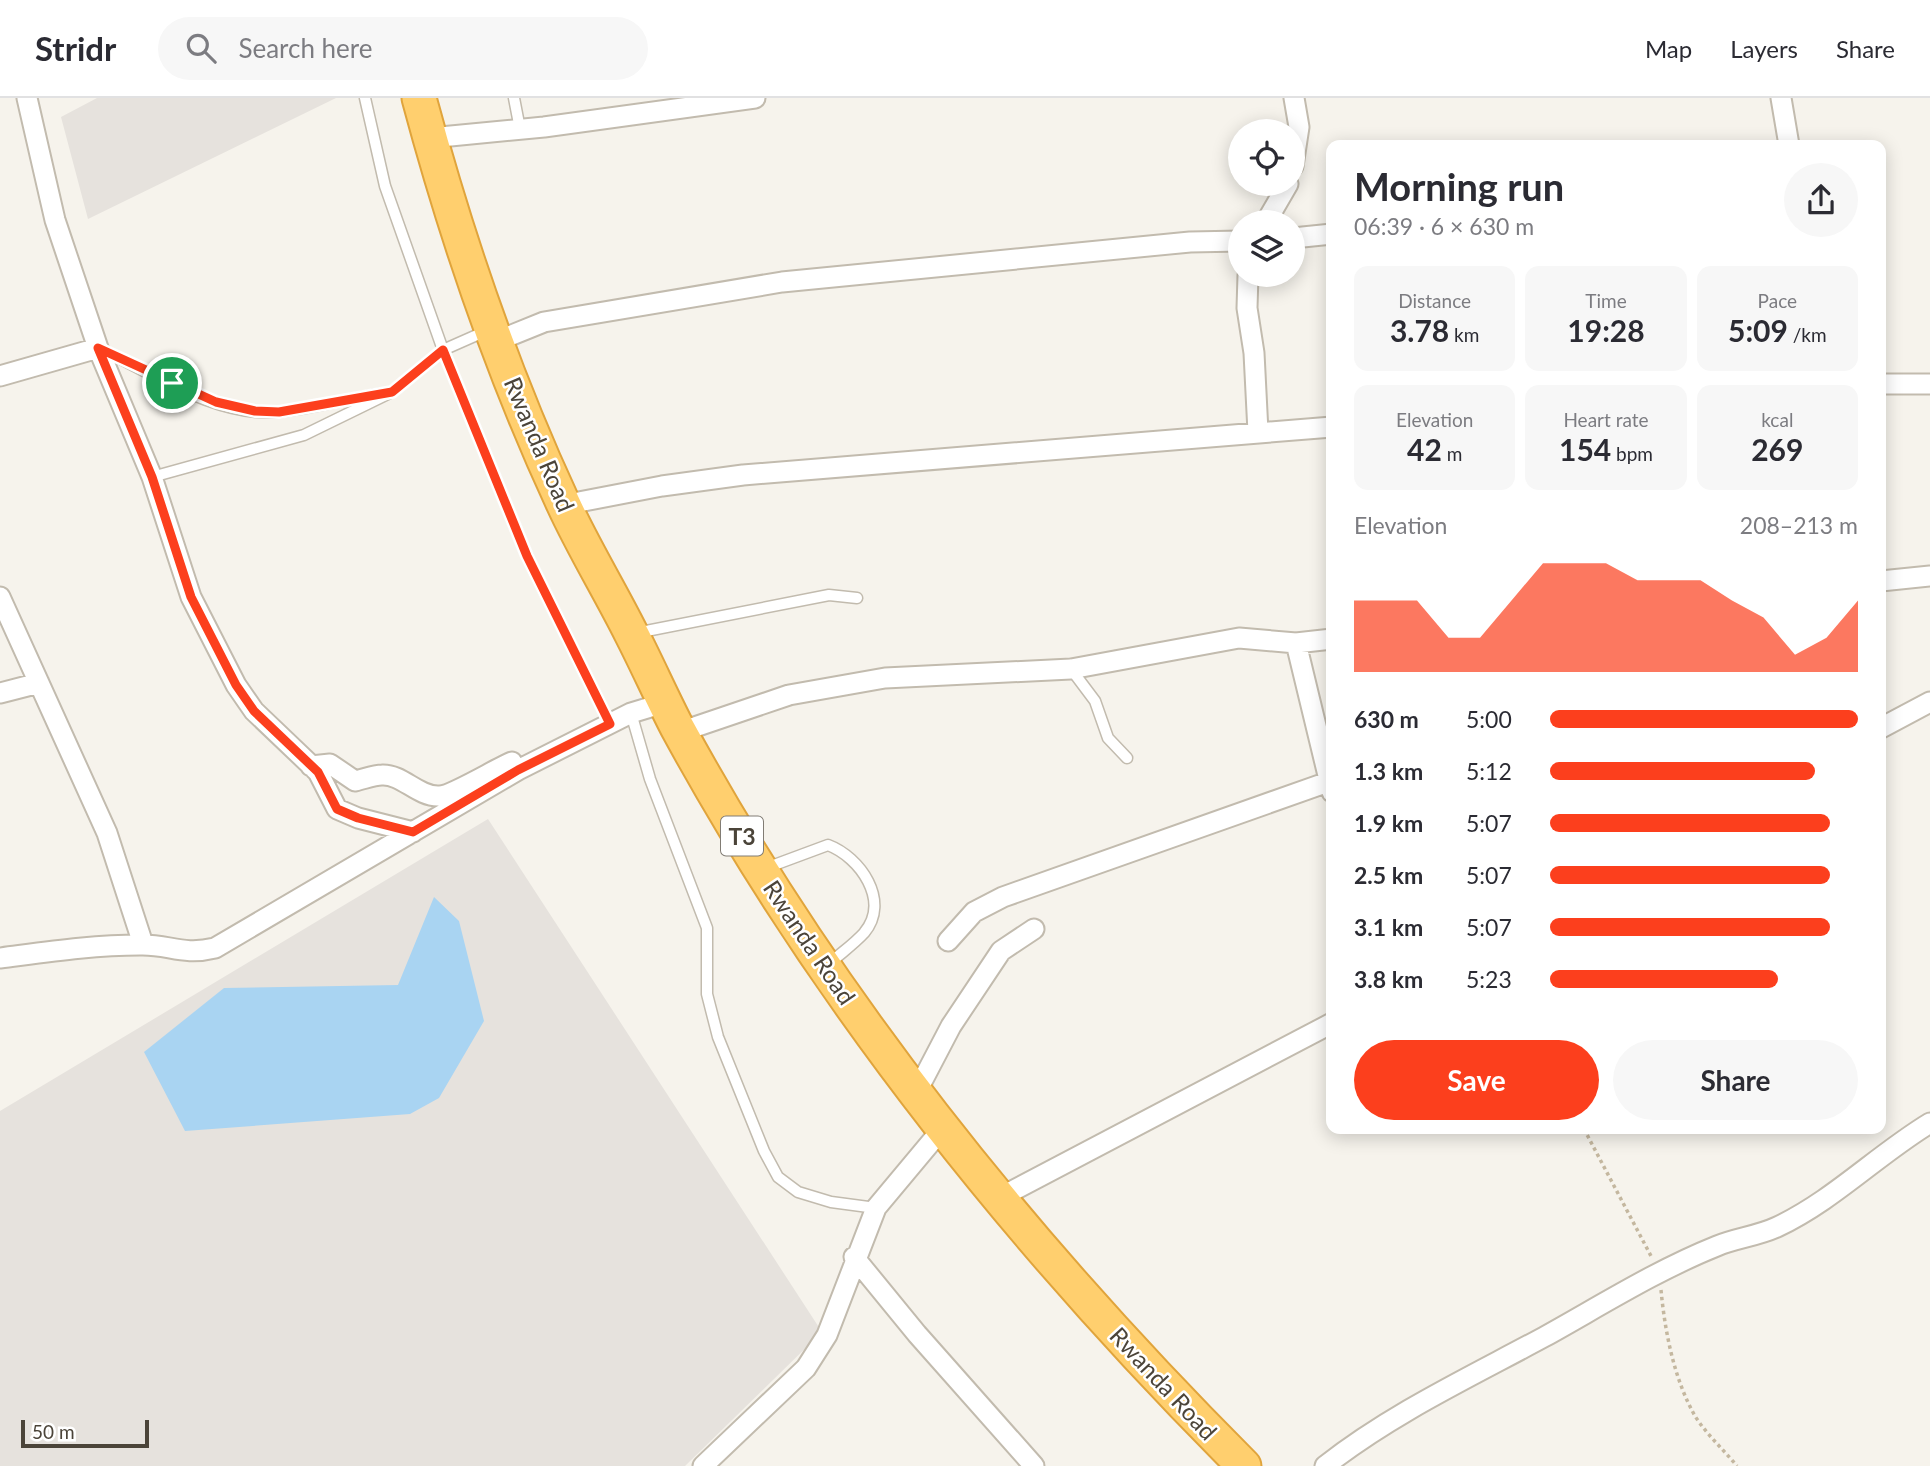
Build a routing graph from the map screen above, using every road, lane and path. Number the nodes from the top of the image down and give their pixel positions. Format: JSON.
{"nodes":[{"id":1,"x":27,"y":98,"type":"edge"},
{"id":2,"x":365,"y":98,"type":"edge"},
{"id":3,"x":419,"y":98,"type":"edge"},
{"id":4,"x":514,"y":98,"type":"edge"},
{"id":5,"x":755,"y":98,"type":"edge"},
{"id":6,"x":1294,"y":98,"type":"edge"},
{"id":7,"x":1781,"y":98,"type":"edge"},
{"id":8,"x":1298,"y":119,"type":"edge"},
{"id":9,"x":520,"y":129,"type":"junction"},
{"id":10,"x":430,"y":138,"type":"junction"},
{"id":11,"x":1788,"y":140,"type":"edge"},
{"id":12,"x":1326,"y":234,"type":"edge"},
{"id":13,"x":1305,"y":236,"type":"edge"},
{"id":14,"x":1228,"y":241,"type":"edge"},
{"id":15,"x":1248,"y":287,"type":"edge"},
{"id":16,"x":495,"y":335,"type":"junction"},
{"id":17,"x":98,"y":348,"type":"junction"},
{"id":18,"x":443,"y":350,"type":"junction"},
{"id":19,"x":0,"y":376,"type":"edge"},
{"id":20,"x":1886,"y":384,"type":"edge"},
{"id":21,"x":1930,"y":384,"type":"edge"},
{"id":22,"x":392,"y":392,"type":"junction"},
{"id":23,"x":1326,"y":427,"type":"edge"},
{"id":24,"x":1258,"y":432,"type":"junction"},
{"id":25,"x":152,"y":477,"type":"junction"},
{"id":26,"x":563,"y":505,"type":"junction"},
{"id":27,"x":1930,"y":576,"type":"edge"},
{"id":28,"x":1886,"y":581,"type":"edge"},
{"id":29,"x":0,"y":597,"type":"edge"},
{"id":30,"x":857,"y":598,"type":"dead end"},
{"id":31,"x":4,"y":624,"type":"edge"},
{"id":32,"x":632,"y":634,"type":"junction"},
{"id":33,"x":1326,"y":640,"type":"edge"},
{"id":34,"x":1296,"y":643,"type":"junction"},
{"id":35,"x":1071,"y":669,"type":"junction"},
{"id":36,"x":39,"y":683,"type":"junction"},
{"id":37,"x":0,"y":693,"type":"edge"},
{"id":38,"x":1930,"y":702,"type":"edge"},
{"id":39,"x":664,"y":703,"type":"junction"},
{"id":40,"x":631,"y":713,"type":"junction"},
{"id":41,"x":610,"y":724,"type":"junction"},
{"id":42,"x":1886,"y":725,"type":"edge"},
{"id":43,"x":680,"y":732,"type":"junction"},
{"id":44,"x":1127,"y":758,"type":"dead end"},
{"id":45,"x":311,"y":766,"type":"junction"},
{"id":46,"x":526,"y":766,"type":"junction"},
{"id":47,"x":1326,"y":770,"type":"edge"},
{"id":48,"x":1326,"y":788,"type":"edge"},
{"id":49,"x":413,"y":832,"type":"junction"},
{"id":50,"x":762,"y":870,"type":"junction"},
{"id":51,"x":1034,"y":929,"type":"dead end"},
{"id":52,"x":948,"y":941,"type":"dead end"},
{"id":53,"x":144,"y":944,"type":"junction"},
{"id":54,"x":0,"y":958,"type":"edge"},
{"id":55,"x":826,"y":967,"type":"junction"},
{"id":56,"x":1326,"y":1026,"type":"edge"},
{"id":57,"x":916,"y":1093,"type":"junction"},
{"id":58,"x":1930,"y":1124,"type":"edge"},
{"id":59,"x":942,"y":1129,"type":"junction"},
{"id":60,"x":1587,"y":1134,"type":"edge"},
{"id":61,"x":999,"y":1198,"type":"junction"},
{"id":62,"x":876,"y":1208,"type":"junction"},
{"id":63,"x":854,"y":1257,"type":"junction"},
{"id":64,"x":1659,"y":1275,"type":"junction"},
{"id":65,"x":703,"y":1466,"type":"edge"},
{"id":66,"x":1034,"y":1466,"type":"edge"},
{"id":67,"x":1244,"y":1466,"type":"edge"},
{"id":68,"x":1325,"y":1466,"type":"edge"},
{"id":69,"x":1738,"y":1466,"type":"edge"}],
"edges":[{"from":1,"to":17,"type":"street"},
{"from":2,"to":18,"type":"lane"},
{"from":3,"to":10,"type":"highway","name":"Rwanda Road","number":"T3"},
{"from":4,"to":9,"type":"lane"},
{"from":5,"to":9,"type":"street"},
{"from":6,"to":8,"type":"street"},
{"from":7,"to":11,"type":"street"},
{"from":9,"to":10,"type":"street"},
{"from":10,"to":16,"type":"highway","name":"Rwanda Road","number":"T3"},
{"from":12,"to":13,"type":"street"},
{"from":14,"to":16,"type":"street"},
{"from":15,"to":24,"type":"street"},
{"from":16,"to":18,"type":"lane"},
{"from":16,"to":26,"type":"highway","name":"Rwanda Road","number":"T3"},
{"from":17,"to":19,"type":"street"},
{"from":17,"to":22,"type":"lane"},
{"from":17,"to":25,"type":"street"},
{"from":18,"to":22,"type":"lane"},
{"from":18,"to":41,"type":"lane"},
{"from":20,"to":21,"type":"street"},
{"from":22,"to":25,"type":"lane"},
{"from":23,"to":24,"type":"street"},
{"from":24,"to":26,"type":"street"},
{"from":25,"to":45,"type":"street"},
{"from":26,"to":32,"type":"highway","name":"Rwanda Road","number":"T3"},
{"from":27,"to":28,"type":"street"},
{"from":29,"to":31,"type":"street"},
{"from":30,"to":32,"type":"lane"},
{"from":31,"to":36,"type":"street"},
{"from":32,"to":39,"type":"highway","name":"Rwanda Road","number":"T3"},
{"from":33,"to":34,"type":"street"},
{"from":34,"to":35,"type":"street"},
{"from":34,"to":47,"type":"street"},
{"from":35,"to":43,"type":"street"},
{"from":35,"to":44,"type":"lane"},
{"from":36,"to":37,"type":"street"},
{"from":36,"to":53,"type":"street"},
{"from":38,"to":42,"type":"street"},
{"from":39,"to":40,"type":"street"},
{"from":39,"to":43,"type":"highway","name":"Rwanda Road","number":"T3"},
{"from":40,"to":41,"type":"street"},
{"from":40,"to":62,"type":"lane"},
{"from":41,"to":46,"type":"street"},
{"from":43,"to":50,"type":"highway","name":"Rwanda Road","number":"T3"},
{"from":45,"to":46,"type":"street"},
{"from":45,"to":49,"type":"street"},
{"from":46,"to":49,"type":"street"},
{"from":48,"to":52,"type":"street"},
{"from":49,"to":53,"type":"street"},
{"from":50,"to":55,"type":"highway","name":"Rwanda Road","number":"T3"},
{"from":50,"to":55,"type":"lane"},
{"from":51,"to":57,"type":"street"},
{"from":53,"to":54,"type":"street"},
{"from":55,"to":57,"type":"highway","name":"Rwanda Road","number":"T3"},
{"from":56,"to":61,"type":"street"},
{"from":57,"to":59,"type":"highway","name":"Rwanda Road","number":"T3"},
{"from":58,"to":64,"type":"street"},
{"from":59,"to":61,"type":"highway","name":"Rwanda Road","number":"T3"},
{"from":59,"to":62,"type":"street"},
{"from":60,"to":64,"type":"path"},
{"from":61,"to":67,"type":"highway","name":"Rwanda Road","number":"T3"},
{"from":62,"to":63,"type":"street"},
{"from":63,"to":65,"type":"street"},
{"from":63,"to":66,"type":"street"},
{"from":64,"to":68,"type":"street"},
{"from":64,"to":69,"type":"path"}]}
